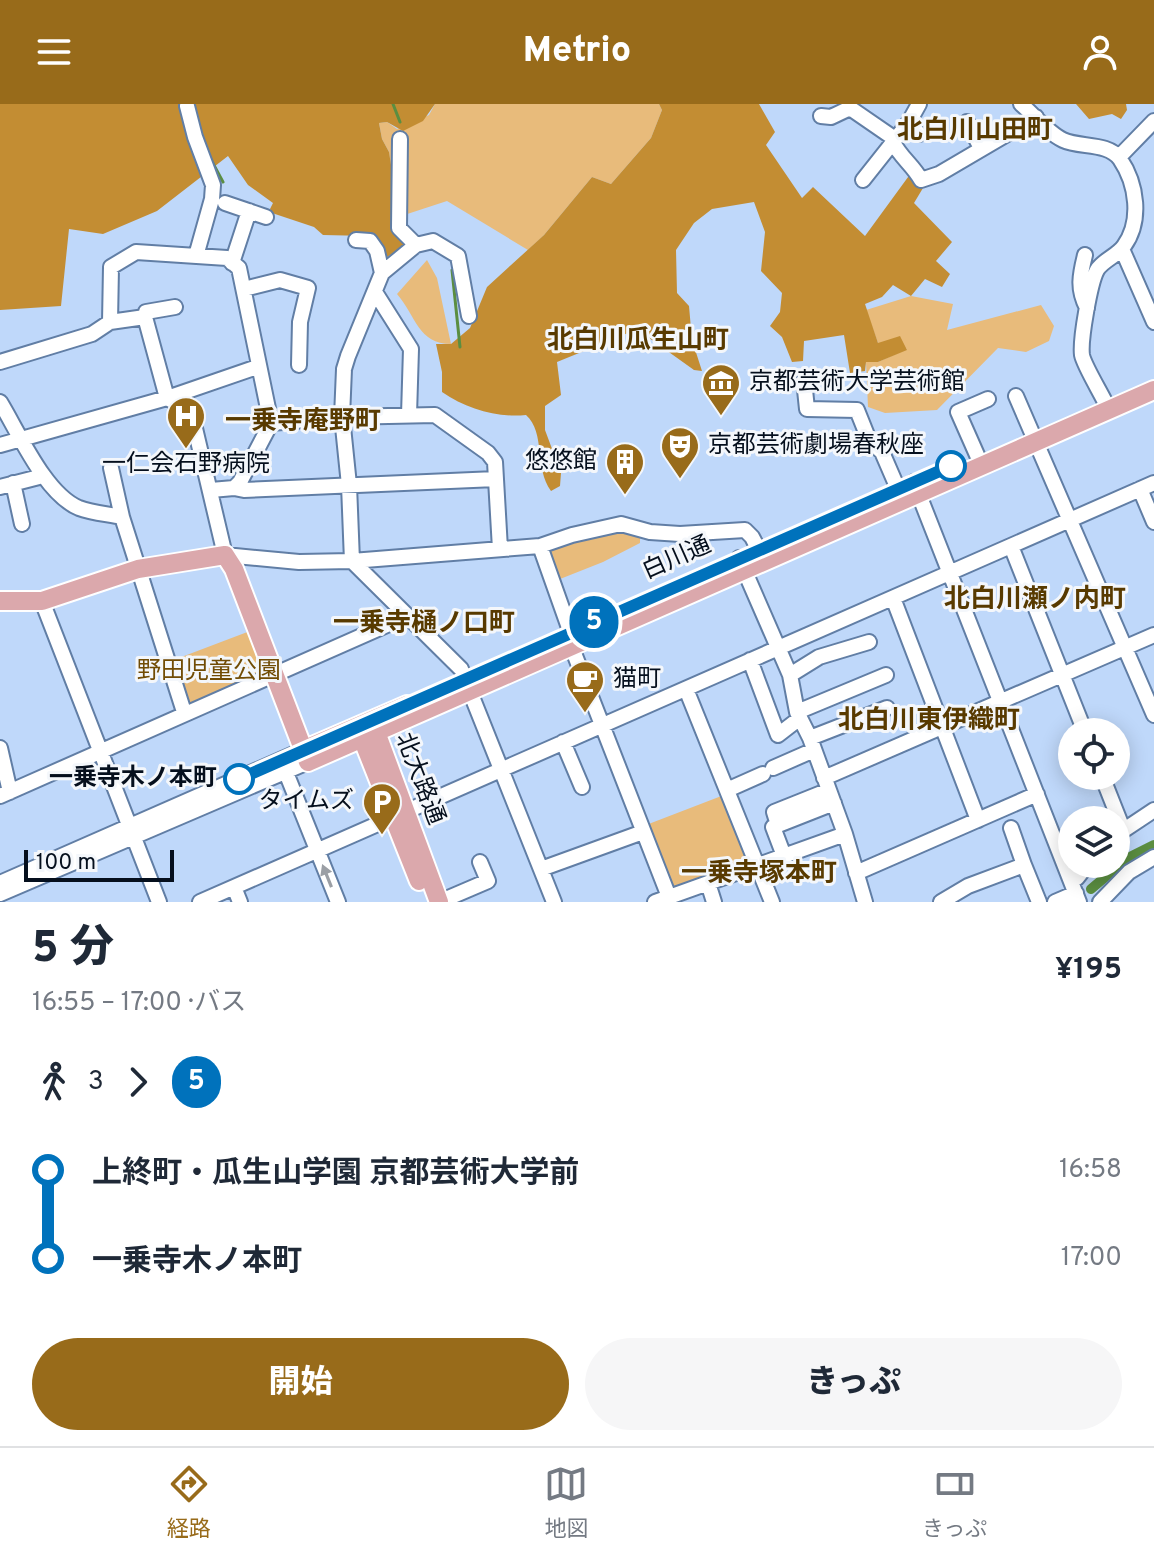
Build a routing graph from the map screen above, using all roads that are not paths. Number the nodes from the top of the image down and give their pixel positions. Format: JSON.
{"nodes":[{"id":1,"x":919,"y":104,"type":"edge"},
{"id":2,"x":1021,"y":104,"type":"edge"},
{"id":3,"x":187,"y":106,"type":"edge"},
{"id":4,"x":821,"y":116,"type":"dead end"},
{"id":5,"x":1036,"y":117,"type":"junction"},
{"id":6,"x":909,"y":122,"type":"junction"},
{"id":7,"x":967,"y":122,"type":"dead end"},
{"id":8,"x":1153,"y":125,"type":"edge"},
{"id":9,"x":919,"y":134,"type":"dead end"},
{"id":10,"x":400,"y":139,"type":"dead end"},
{"id":11,"x":894,"y":140,"type":"junction"},
{"id":12,"x":981,"y":148,"type":"junction"},
{"id":13,"x":1119,"y":157,"type":"junction"},
{"id":14,"x":863,"y":180,"type":"dead end"},
{"id":15,"x":225,"y":203,"type":"dead end"},
{"id":16,"x":249,"y":211,"type":"junction"},
{"id":17,"x":266,"y":217,"type":"dead end"},
{"id":18,"x":356,"y":240,"type":"dead end"},
{"id":19,"x":416,"y":245,"type":"junction"},
{"id":20,"x":1122,"y":249,"type":"junction"},
{"id":21,"x":1085,"y":255,"type":"dead end"},
{"id":22,"x":196,"y":256,"type":"junction"},
{"id":23,"x":232,"y":263,"type":"junction"},
{"id":24,"x":382,"y":273,"type":"junction"},
{"id":25,"x":244,"y":289,"type":"junction"},
{"id":26,"x":375,"y":292,"type":"junction"},
{"id":27,"x":1148,"y":293,"type":"edge"},
{"id":28,"x":175,"y":307,"type":"dead end"},
{"id":29,"x":1087,"y":308,"type":"junction"},
{"id":30,"x":469,"y":316,"type":"dead end"},
{"id":31,"x":145,"y":317,"type":"junction"},
{"id":32,"x":110,"y":322,"type":"junction"},
{"id":33,"x":1154,"y":322,"type":"edge"},
{"id":34,"x":0,"y":362,"type":"edge"},
{"id":35,"x":299,"y":365,"type":"dead end"},
{"id":36,"x":257,"y":367,"type":"junction"},
{"id":37,"x":1154,"y":377,"type":"edge"},
{"id":38,"x":804,"y":380,"type":"dead end"},
{"id":39,"x":1154,"y":390,"type":"edge"},
{"id":40,"x":1016,"y":396,"type":"dead end"},
{"id":41,"x":167,"y":398,"type":"junction"},
{"id":42,"x":988,"y":399,"type":"dead end"},
{"id":43,"x":0,"y":402,"type":"edge"},
{"id":44,"x":1106,"y":404,"type":"junction"},
{"id":45,"x":409,"y":415,"type":"junction"},
{"id":46,"x":342,"y":417,"type":"junction"},
{"id":47,"x":271,"y":423,"type":"junction"},
{"id":48,"x":1033,"y":436,"type":"junction"},
{"id":49,"x":23,"y":440,"type":"junction"},
{"id":50,"x":0,"y":445,"type":"edge"},
{"id":51,"x":977,"y":455,"type":"junction"},
{"id":52,"x":111,"y":468,"type":"dead end"},
{"id":53,"x":43,"y":476,"type":"junction"},
{"id":54,"x":496,"y":479,"type":"junction"},
{"id":55,"x":7,"y":485,"type":"edge"},
{"id":56,"x":349,"y":485,"type":"junction"},
{"id":57,"x":1147,"y":486,"type":"edge"},
{"id":58,"x":234,"y":488,"type":"junction"},
{"id":59,"x":910,"y":488,"type":"junction"},
{"id":60,"x":211,"y":490,"type":"junction"},
{"id":61,"x":122,"y":517,"type":"junction"},
{"id":62,"x":1071,"y":520,"type":"junction"},
{"id":63,"x":1154,"y":522,"type":"edge"},
{"id":64,"x":22,"y":524,"type":"dead end"},
{"id":65,"x":540,"y":546,"type":"junction"},
{"id":66,"x":1011,"y":546,"type":"junction"},
{"id":67,"x":500,"y":549,"type":"junction"},
{"id":68,"x":225,"y":555,"type":"junction"},
{"id":69,"x":761,"y":555,"type":"junction"},
{"id":70,"x":352,"y":561,"type":"junction"},
{"id":71,"x":741,"y":564,"type":"junction"},
{"id":72,"x":138,"y":569,"type":"junction"},
{"id":73,"x":950,"y":573,"type":"junction"},
{"id":74,"x":893,"y":598,"type":"junction"},
{"id":75,"x":0,"y":601,"type":"edge"},
{"id":76,"x":42,"y":601,"type":"junction"},
{"id":77,"x":407,"y":616,"type":"junction"},
{"id":78,"x":1154,"y":635,"type":"edge"},
{"id":79,"x":571,"y":639,"type":"junction"},
{"id":80,"x":869,"y":642,"type":"dead end"},
{"id":81,"x":1125,"y":647,"type":"junction"},
{"id":82,"x":778,"y":648,"type":"junction"},
{"id":83,"x":750,"y":660,"type":"junction"},
{"id":84,"x":274,"y":674,"type":"junction"},
{"id":85,"x":790,"y":675,"type":"junction"},
{"id":86,"x":886,"y":675,"type":"dead end"},
{"id":87,"x":1062,"y":675,"type":"junction"},
{"id":88,"x":467,"y":684,"type":"junction"},
{"id":89,"x":686,"y":689,"type":"junction"},
{"id":90,"x":1001,"y":702,"type":"junction"},
{"id":91,"x":887,"y":708,"type":"dead end"},
{"id":92,"x":184,"y":712,"type":"junction"},
{"id":93,"x":798,"y":715,"type":"junction"},
{"id":94,"x":1154,"y":715,"type":"edge"},
{"id":95,"x":1079,"y":718,"type":"edge"},
{"id":96,"x":601,"y":726,"type":"junction"},
{"id":97,"x":941,"y":727,"type":"junction"},
{"id":98,"x":367,"y":731,"type":"junction"},
{"id":99,"x":563,"y":742,"type":"junction"},
{"id":100,"x":812,"y":744,"type":"junction"},
{"id":101,"x":0,"y":748,"type":"edge"},
{"id":102,"x":101,"y":751,"type":"junction"},
{"id":103,"x":305,"y":756,"type":"junction"},
{"id":104,"x":283,"y":766,"type":"junction"},
{"id":105,"x":502,"y":771,"type":"junction"},
{"id":106,"x":582,"y":787,"type":"dead end"},
{"id":107,"x":727,"y":790,"type":"junction"},
{"id":108,"x":829,"y":790,"type":"junction"},
{"id":109,"x":5,"y":794,"type":"edge"},
{"id":110,"x":1037,"y":794,"type":"junction"},
{"id":111,"x":1154,"y":810,"type":"edge"},
{"id":112,"x":399,"y":813,"type":"junction"},
{"id":113,"x":978,"y":820,"type":"junction"},
{"id":114,"x":1130,"y":825,"type":"edge"},
{"id":115,"x":1011,"y":828,"type":"dead end"},
{"id":116,"x":133,"y":832,"type":"junction"},
{"id":117,"x":643,"y":832,"type":"junction"},
{"id":118,"x":845,"y":834,"type":"junction"},
{"id":119,"x":317,"y":850,"type":"junction"},
{"id":120,"x":784,"y":856,"type":"junction"},
{"id":121,"x":1154,"y":857,"type":"edge"},
{"id":122,"x":1024,"y":865,"type":"junction"},
{"id":123,"x":758,"y":866,"type":"junction"},
{"id":124,"x":486,"y":867,"type":"dead end"},
{"id":125,"x":541,"y":869,"type":"junction"},
{"id":126,"x":856,"y":873,"type":"junction"},
{"id":127,"x":1077,"y":878,"type":"edge"},
{"id":128,"x":0,"y":883,"type":"edge"},
{"id":129,"x":708,"y":883,"type":"junction"},
{"id":130,"x":234,"y":887,"type":"junction"},
{"id":131,"x":0,"y":894,"type":"edge"},
{"id":132,"x":1068,"y":896,"type":"edge"},
{"id":133,"x":665,"y":900,"type":"edge"},
{"id":134,"x":863,"y":901,"type":"edge"},
{"id":135,"x":947,"y":901,"type":"edge"},
{"id":136,"x":159,"y":902,"type":"edge"},
{"id":137,"x":200,"y":902,"type":"edge"},
{"id":138,"x":240,"y":902,"type":"edge"},
{"id":139,"x":338,"y":902,"type":"edge"},
{"id":140,"x":427,"y":902,"type":"edge"},
{"id":141,"x":439,"y":902,"type":"edge"},
{"id":142,"x":554,"y":902,"type":"edge"},
{"id":143,"x":714,"y":902,"type":"edge"},
{"id":144,"x":772,"y":902,"type":"edge"},
{"id":145,"x":1039,"y":902,"type":"edge"},
{"id":146,"x":1100,"y":902,"type":"edge"}],
"edges":[{"from":1,"to":6,"type":"street"},
{"from":2,"to":5,"type":"street"},
{"from":3,"to":22,"type":"street"},
{"from":4,"to":11,"type":"street"},
{"from":5,"to":12,"type":"street"},
{"from":5,"to":13,"type":"street"},
{"from":6,"to":9,"type":"street"},
{"from":6,"to":11,"type":"street"},
{"from":7,"to":12,"type":"street"},
{"from":8,"to":13,"type":"street"},
{"from":10,"to":19,"type":"street"},
{"from":11,"to":12,"type":"street"},
{"from":11,"to":14,"type":"street"},
{"from":13,"to":20,"type":"street"},
{"from":15,"to":16,"type":"street"},
{"from":16,"to":17,"type":"street"},
{"from":16,"to":23,"type":"street"},
{"from":18,"to":24,"type":"street"},
{"from":19,"to":24,"type":"street"},
{"from":19,"to":30,"type":"street"},
{"from":20,"to":27,"type":"street"},
{"from":20,"to":29,"type":"street"},
{"from":21,"to":29,"type":"street"},
{"from":22,"to":23,"type":"street"},
{"from":22,"to":32,"type":"street"},
{"from":23,"to":25,"type":"street"},
{"from":24,"to":26,"type":"street"},
{"from":25,"to":35,"type":"street"},
{"from":25,"to":36,"type":"street"},
{"from":26,"to":45,"type":"street"},
{"from":26,"to":46,"type":"street"},
{"from":27,"to":33,"type":"street"},
{"from":28,"to":31,"type":"street"},
{"from":29,"to":44,"type":"street"},
{"from":31,"to":32,"type":"street"},
{"from":31,"to":41,"type":"street"},
{"from":32,"to":34,"type":"street"},
{"from":36,"to":41,"type":"street"},
{"from":36,"to":47,"type":"street"},
{"from":37,"to":44,"type":"main road","name":"白川通"},
{"from":38,"to":59,"type":"street"},
{"from":39,"to":44,"type":"main road","name":"白川通"},
{"from":40,"to":48,"type":"street"},
{"from":41,"to":49,"type":"street"},
{"from":41,"to":60,"type":"street"},
{"from":42,"to":51,"type":"street"},
{"from":43,"to":49,"type":"street"},
{"from":44,"to":48,"type":"main road","name":"白川通"},
{"from":45,"to":46,"type":"street"},
{"from":45,"to":54,"type":"street"},
{"from":46,"to":47,"type":"street"},
{"from":46,"to":56,"type":"street"},
{"from":47,"to":58,"type":"street"},
{"from":48,"to":51,"type":"main road","name":"白川通"},
{"from":48,"to":59,"type":"main road","name":"白川通"},
{"from":48,"to":62,"type":"street"},
{"from":49,"to":50,"type":"street"},
{"from":49,"to":53,"type":"street"},
{"from":51,"to":59,"type":"main road","name":"白川通"},
{"from":52,"to":61,"type":"street"},
{"from":53,"to":55,"type":"street"},
{"from":53,"to":61,"type":"street"},
{"from":54,"to":56,"type":"street"},
{"from":54,"to":67,"type":"street"},
{"from":55,"to":64,"type":"street"},
{"from":56,"to":58,"type":"street"},
{"from":56,"to":70,"type":"street"},
{"from":57,"to":62,"type":"street"},
{"from":57,"to":63,"type":"street"},
{"from":58,"to":60,"type":"street"},
{"from":59,"to":69,"type":"main road","name":"白川通"},
{"from":59,"to":73,"type":"street"},
{"from":60,"to":68,"type":"street"},
{"from":61,"to":72,"type":"street"},
{"from":62,"to":66,"type":"street"},
{"from":62,"to":81,"type":"street"},
{"from":65,"to":67,"type":"street"},
{"from":65,"to":69,"type":"street"},
{"from":65,"to":79,"type":"street"},
{"from":66,"to":73,"type":"street"},
{"from":66,"to":87,"type":"street"},
{"from":67,"to":70,"type":"street"},
{"from":68,"to":70,"type":"street"},
{"from":68,"to":72,"type":"main road"},
{"from":68,"to":84,"type":"main road"},
{"from":69,"to":71,"type":"main road","name":"白川通"},
{"from":70,"to":77,"type":"street"},
{"from":71,"to":79,"type":"main road","name":"白川通"},
{"from":71,"to":82,"type":"street"},
{"from":72,"to":76,"type":"main road"},
{"from":72,"to":92,"type":"street"},
{"from":73,"to":74,"type":"street"},
{"from":73,"to":90,"type":"street"},
{"from":74,"to":82,"type":"street"},
{"from":74,"to":97,"type":"street"},
{"from":75,"to":76,"type":"main road"},
{"from":76,"to":102,"type":"street"},
{"from":77,"to":84,"type":"street"},
{"from":77,"to":88,"type":"street"},
{"from":78,"to":81,"type":"street"},
{"from":79,"to":88,"type":"main road","name":"白川通"},
{"from":79,"to":96,"type":"street"},
{"from":80,"to":85,"type":"street"},
{"from":81,"to":87,"type":"street"},
{"from":81,"to":94,"type":"street"},
{"from":82,"to":83,"type":"street"},
{"from":82,"to":85,"type":"street"},
{"from":83,"to":89,"type":"street"},
{"from":83,"to":93,"type":"street"},
{"from":84,"to":92,"type":"street"},
{"from":84,"to":103,"type":"main road"},
{"from":85,"to":93,"type":"street"},
{"from":86,"to":93,"type":"street"},
{"from":87,"to":90,"type":"street"},
{"from":87,"to":95,"type":"street"},
{"from":88,"to":98,"type":"main road","name":"白川通"},
{"from":88,"to":105,"type":"street"},
{"from":89,"to":96,"type":"street"},
{"from":89,"to":107,"type":"street"},
{"from":90,"to":97,"type":"street"},
{"from":90,"to":110,"type":"street"},
{"from":91,"to":100,"type":"street"},
{"from":92,"to":102,"type":"street"},
{"from":93,"to":100,"type":"street"},
{"from":96,"to":99,"type":"street"},
{"from":96,"to":117,"type":"street"},
{"from":97,"to":108,"type":"street"},
{"from":97,"to":113,"type":"street"},
{"from":98,"to":103,"type":"main road","name":"白川通"},
{"from":98,"to":112,"type":"main road","name":"北大路通"},
{"from":99,"to":105,"type":"street"},
{"from":99,"to":106,"type":"street"},
{"from":100,"to":107,"type":"street"},
{"from":100,"to":108,"type":"street"},
{"from":101,"to":109,"type":"street"},
{"from":102,"to":109,"type":"street"},
{"from":102,"to":116,"type":"street"},
{"from":103,"to":104,"type":"street","name":"白川通"},
{"from":104,"to":116,"type":"street","name":"白川通"},
{"from":104,"to":119,"type":"street"},
{"from":105,"to":112,"type":"street"},
{"from":105,"to":125,"type":"street"},
{"from":107,"to":123,"type":"street"},
{"from":108,"to":118,"type":"street"},
{"from":108,"to":120,"type":"street"},
{"from":110,"to":113,"type":"street"},
{"from":110,"to":132,"type":"street"},
{"from":111,"to":114,"type":"street"},
{"from":112,"to":119,"type":"street"},
{"from":112,"to":140,"type":"main road","name":"北大路通"},
{"from":112,"to":141,"type":"main road","name":"北大路通"},
{"from":113,"to":126,"type":"street"},
{"from":115,"to":122,"type":"street"},
{"from":116,"to":128,"type":"street","name":"白川通"},
{"from":116,"to":131,"type":"street","name":"白川通"},
{"from":116,"to":136,"type":"street"},
{"from":117,"to":125,"type":"street"},
{"from":117,"to":133,"type":"street"},
{"from":118,"to":120,"type":"street"},
{"from":118,"to":126,"type":"street"},
{"from":119,"to":130,"type":"street"},
{"from":139,"to":119,"type":"street","one_way":true},
{"from":120,"to":123,"type":"street"},
{"from":121,"to":146,"type":"street"},
{"from":122,"to":135,"type":"street"},
{"from":122,"to":145,"type":"street"},
{"from":123,"to":129,"type":"street"},
{"from":123,"to":144,"type":"street"},
{"from":124,"to":141,"type":"street"},
{"from":125,"to":142,"type":"street"},
{"from":126,"to":134,"type":"street"},
{"from":127,"to":132,"type":"street"},
{"from":129,"to":133,"type":"street"},
{"from":129,"to":143,"type":"street"},
{"from":130,"to":137,"type":"street"},
{"from":130,"to":138,"type":"street"}]}
